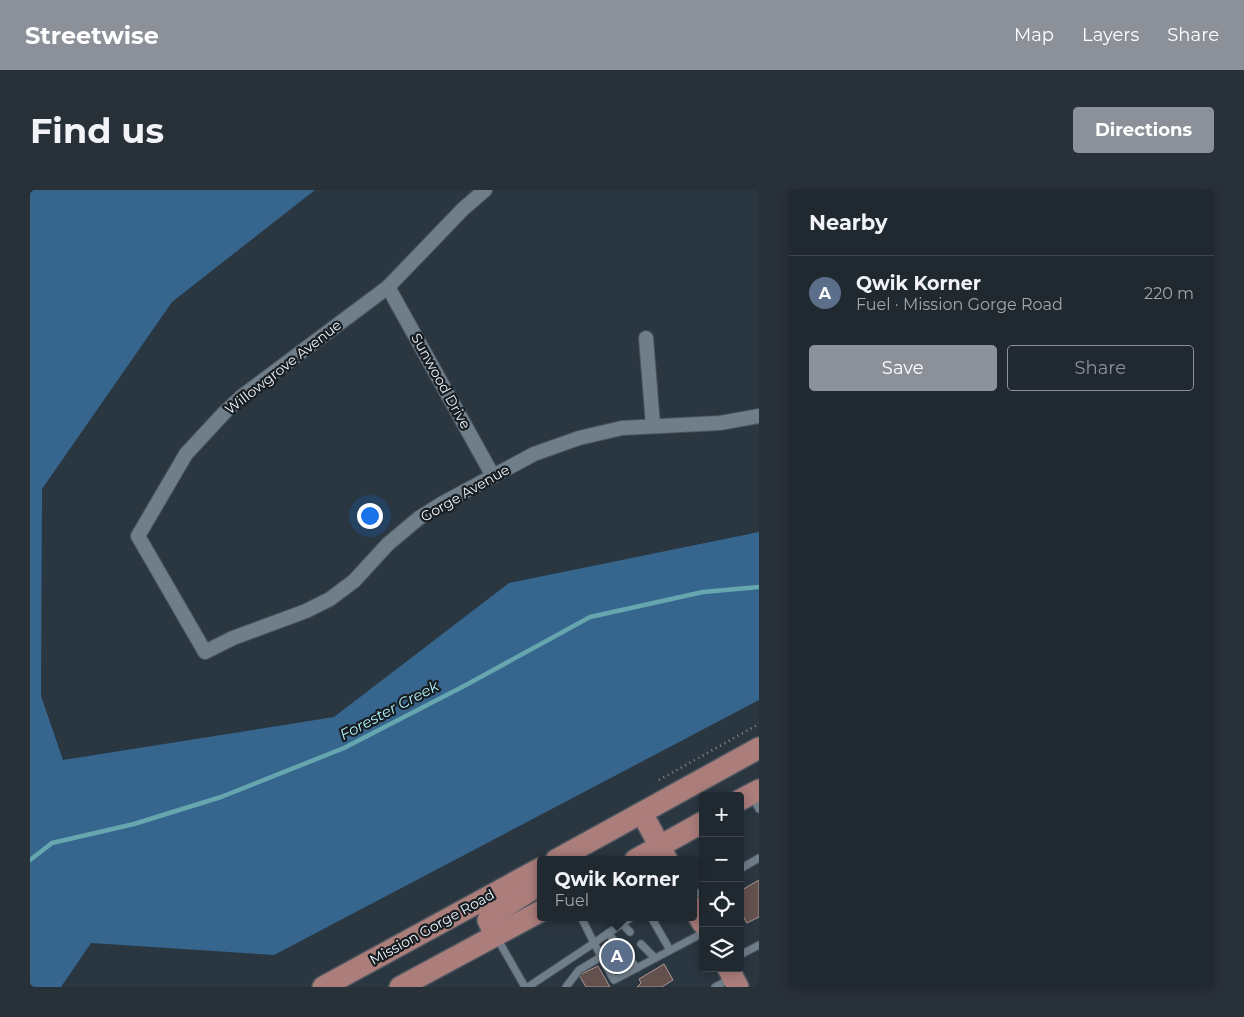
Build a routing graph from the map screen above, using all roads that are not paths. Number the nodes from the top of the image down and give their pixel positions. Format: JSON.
{"nodes":[{"id":1,"x":485,"y":190,"type":"edge"},
{"id":2,"x":388,"y":287,"type":"junction"},
{"id":3,"x":646,"y":338,"type":"dead end"},
{"id":4,"x":759,"y":416,"type":"edge"},
{"id":5,"x":653,"y":426,"type":"junction"},
{"id":6,"x":493,"y":476,"type":"junction"},
{"id":7,"x":205,"y":652,"type":"joint"},
{"id":8,"x":759,"y":748,"type":"edge"},
{"id":9,"x":642,"y":813,"type":"junction"},
{"id":10,"x":699,"y":825,"type":"edge"},
{"id":11,"x":664,"y":853,"type":"edge"},
{"id":12,"x":564,"y":856,"type":"edge"},
{"id":13,"x":652,"y":856,"type":"edge"},
{"id":14,"x":759,"y":858,"type":"edge"},
{"id":15,"x":744,"y":867,"type":"edge"},
{"id":16,"x":537,"y":870,"type":"edge"},
{"id":17,"x":537,"y":885,"type":"edge"},
{"id":18,"x":537,"y":913,"type":"edge"},
{"id":19,"x":583,"y":921,"type":"edge"},
{"id":20,"x":626,"y":921,"type":"edge"},
{"id":21,"x":653,"y":921,"type":"edge"},
{"id":22,"x":622,"y":924,"type":"junction"},
{"id":23,"x":630,"y":932,"type":"dead end"},
{"id":24,"x":608,"y":934,"type":"junction"},
{"id":25,"x":699,"y":934,"type":"edge"},
{"id":26,"x":495,"y":936,"type":"junction"},
{"id":27,"x":594,"y":943,"type":"junction"},
{"id":28,"x":617,"y":944,"type":"dead end"},
{"id":29,"x":641,"y":944,"type":"dead end"},
{"id":30,"x":759,"y":945,"type":"edge"},
{"id":31,"x":670,"y":950,"type":"junction"},
{"id":32,"x":744,"y":953,"type":"edge"},
{"id":33,"x":601,"y":957,"type":"junction"},
{"id":34,"x":628,"y":957,"type":"dead end"},
{"id":35,"x":655,"y":958,"type":"junction"},
{"id":36,"x":637,"y":968,"type":"junction"},
{"id":37,"x":324,"y":987,"type":"edge"},
{"id":38,"x":400,"y":987,"type":"edge"},
{"id":39,"x":526,"y":987,"type":"edge"},
{"id":40,"x":566,"y":987,"type":"edge"}],
"edges":[{"from":1,"to":2,"type":"street","name":"Willowgrove Avenue"},
{"from":2,"to":6,"type":"street","name":"Sunwood Drive"},
{"from":2,"to":7,"type":"street","name":"Willowgrove Avenue"},
{"from":3,"to":5,"type":"street"},
{"from":4,"to":5,"type":"street","name":"Gorge Avenue"},
{"from":5,"to":6,"type":"street","name":"Gorge Avenue"},
{"from":6,"to":7,"type":"street","name":"Gorge Avenue"},
{"from":8,"to":9,"type":"main road"},
{"from":9,"to":11,"type":"main road"},
{"from":9,"to":12,"type":"main road"},
{"from":10,"to":11,"type":"main road"},
{"from":11,"to":13,"type":"main road"},
{"from":14,"to":15,"type":"lane"},
{"from":16,"to":37,"type":"main road","name":"Mission Gorge Road"},
{"from":17,"to":26,"type":"main road"},
{"from":18,"to":26,"type":"main road"},
{"from":19,"to":27,"type":"lane"},
{"from":20,"to":22,"type":"lane"},
{"from":21,"to":31,"type":"lane"},
{"from":22,"to":23,"type":"lane"},
{"from":22,"to":24,"type":"lane"},
{"from":24,"to":27,"type":"lane"},
{"from":24,"to":28,"type":"lane"},
{"from":25,"to":31,"type":"lane"},
{"from":26,"to":38,"type":"main road"},
{"from":26,"to":39,"type":"lane"},
{"from":27,"to":33,"type":"lane"},
{"from":27,"to":39,"type":"lane"},
{"from":29,"to":35,"type":"lane"},
{"from":30,"to":32,"type":"lane"},
{"from":31,"to":35,"type":"lane"},
{"from":33,"to":36,"type":"lane"},
{"from":33,"to":40,"type":"lane"},
{"from":34,"to":36,"type":"lane"},
{"from":35,"to":36,"type":"lane"}]}
